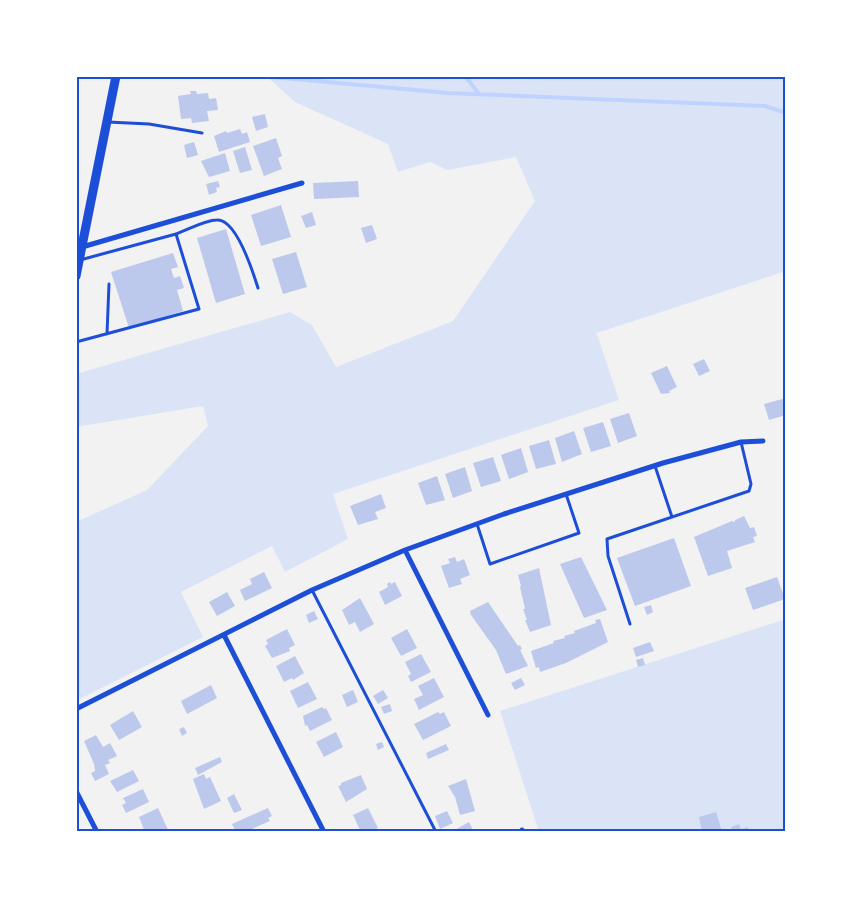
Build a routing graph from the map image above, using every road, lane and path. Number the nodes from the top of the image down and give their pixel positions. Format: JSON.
{"nodes":[{"id":1,"x":116,"y":76,"type":"edge"},
{"id":2,"x":107,"y":122,"type":"junction"},
{"id":3,"x":202,"y":133,"type":"dead end"},
{"id":4,"x":302,"y":183,"type":"dead end"},
{"id":5,"x":176,"y":234,"type":"junction"},
{"id":6,"x":82,"y":247,"type":"junction"},
{"id":7,"x":80,"y":260,"type":"junction"},
{"id":8,"x":76,"y":276,"type":"edge"},
{"id":9,"x":109,"y":284,"type":"dead end"},
{"id":10,"x":258,"y":288,"type":"dead end"},
{"id":11,"x":107,"y":334,"type":"junction"},
{"id":12,"x":76,"y":342,"type":"edge"},
{"id":13,"x":764,"y":441,"type":"dead end"},
{"id":14,"x":741,"y":442,"type":"junction"},
{"id":15,"x":655,"y":466,"type":"junction"},
{"id":16,"x":566,"y":494,"type":"junction"},
{"id":17,"x":672,"y":517,"type":"junction"},
{"id":18,"x":476,"y":524,"type":"junction"},
{"id":19,"x":405,"y":550,"type":"junction"},
{"id":20,"x":312,"y":590,"type":"junction"},
{"id":21,"x":630,"y":624,"type":"dead end"},
{"id":22,"x":224,"y":635,"type":"junction"},
{"id":23,"x":76,"y":709,"type":"edge"},
{"id":24,"x":488,"y":715,"type":"dead end"},
{"id":25,"x":76,"y":791,"type":"edge"},
{"id":26,"x":97,"y":832,"type":"edge"},
{"id":27,"x":324,"y":832,"type":"edge"},
{"id":28,"x":436,"y":832,"type":"edge"}],
"edges":[{"from":1,"to":2,"type":"main road"},
{"from":2,"to":3,"type":"lane"},
{"from":2,"to":6,"type":"main road"},
{"from":4,"to":6,"type":"street"},
{"from":5,"to":7,"type":"lane"},
{"from":5,"to":10,"type":"lane"},
{"from":5,"to":11,"type":"lane"},
{"from":6,"to":7,"type":"main road"},
{"from":7,"to":8,"type":"main road"},
{"from":9,"to":11,"type":"lane"},
{"from":11,"to":12,"type":"lane"},
{"from":13,"to":14,"type":"street"},
{"from":14,"to":15,"type":"street"},
{"from":14,"to":17,"type":"lane"},
{"from":15,"to":16,"type":"street"},
{"from":15,"to":17,"type":"lane"},
{"from":16,"to":18,"type":"street"},
{"from":16,"to":18,"type":"lane"},
{"from":17,"to":21,"type":"lane"},
{"from":18,"to":19,"type":"street"},
{"from":19,"to":20,"type":"street"},
{"from":19,"to":24,"type":"street"},
{"from":20,"to":22,"type":"street"},
{"from":20,"to":28,"type":"lane"},
{"from":22,"to":23,"type":"street"},
{"from":22,"to":27,"type":"street"},
{"from":25,"to":26,"type":"street"}]}
